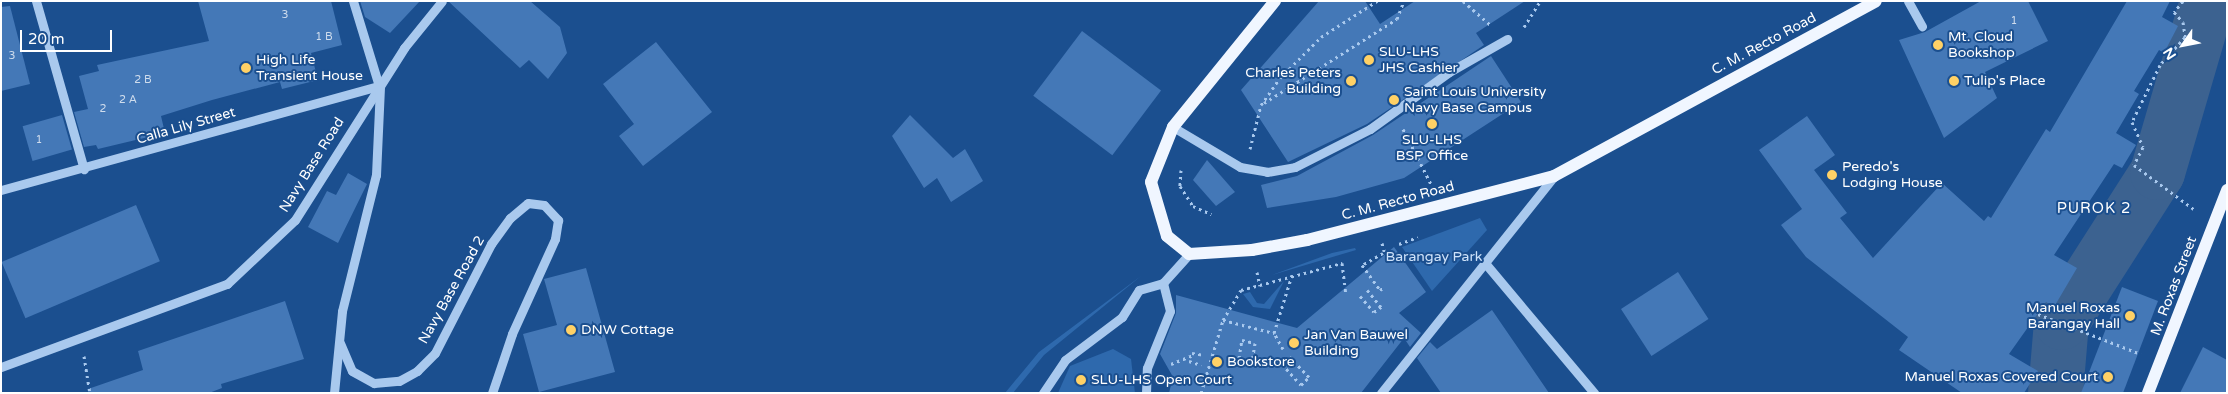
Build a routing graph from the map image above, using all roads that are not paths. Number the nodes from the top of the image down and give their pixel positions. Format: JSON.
{"nodes":[{"id":1,"x":36,"y":1,"type":"edge"},
{"id":2,"x":353,"y":1,"type":"edge"},
{"id":3,"x":442,"y":1,"type":"edge"},
{"id":4,"x":1275,"y":1,"type":"edge"},
{"id":5,"x":1876,"y":1,"type":"edge"},
{"id":6,"x":1908,"y":1,"type":"edge"},
{"id":7,"x":1922,"y":26,"type":"dead end"},
{"id":8,"x":1507,"y":39,"type":"road end"},
{"id":9,"x":379,"y":86,"type":"junction"},
{"id":10,"x":1172,"y":127,"type":"junction"},
{"id":11,"x":84,"y":169,"type":"junction"},
{"id":12,"x":1554,"y":176,"type":"junction"},
{"id":13,"x":1,"y":190,"type":"edge"},
{"id":14,"x":2227,"y":190,"type":"edge"},
{"id":15,"x":1189,"y":254,"type":"junction"},
{"id":16,"x":1485,"y":263,"type":"junction"},
{"id":17,"x":1163,"y":283,"type":"junction"},
{"id":18,"x":340,"y":342,"type":"junction"},
{"id":19,"x":1,"y":367,"type":"edge"},
{"id":20,"x":334,"y":393,"type":"edge"},
{"id":21,"x":492,"y":393,"type":"edge"},
{"id":22,"x":1043,"y":393,"type":"edge"},
{"id":23,"x":1146,"y":393,"type":"edge"},
{"id":24,"x":1382,"y":393,"type":"edge"},
{"id":25,"x":1594,"y":393,"type":"edge"},
{"id":26,"x":2148,"y":393,"type":"edge"}],
"edges":[{"from":1,"to":11,"type":"street"},
{"from":2,"to":9,"type":"street"},
{"from":3,"to":9,"type":"street","name":"Navy Base Road"},
{"from":4,"to":10,"type":"main road"},
{"from":5,"to":12,"type":"main road","name":"C. M. Recto Road"},
{"from":6,"to":7,"type":"street"},
{"from":8,"to":10,"type":"street"},
{"from":9,"to":11,"type":"street","name":"Calla Lily Street"},
{"from":9,"to":18,"type":"street","name":"Navy Base Road 2"},
{"from":9,"to":19,"type":"street","name":"Navy Base Road"},
{"from":10,"to":15,"type":"main road"},
{"from":11,"to":13,"type":"street","name":"Calla Lily Street"},
{"from":12,"to":15,"type":"main road","name":"C. M. Recto Road"},
{"from":12,"to":16,"type":"street"},
{"from":14,"to":26,"type":"main road","name":"M. Roxas Street"},
{"from":15,"to":17,"type":"street"},
{"from":16,"to":24,"type":"street"},
{"from":16,"to":25,"type":"street"},
{"from":17,"to":22,"type":"street"},
{"from":17,"to":23,"type":"street"},
{"from":18,"to":20,"type":"street"},
{"from":18,"to":21,"type":"street","name":"Navy Base Road 2"}]}
